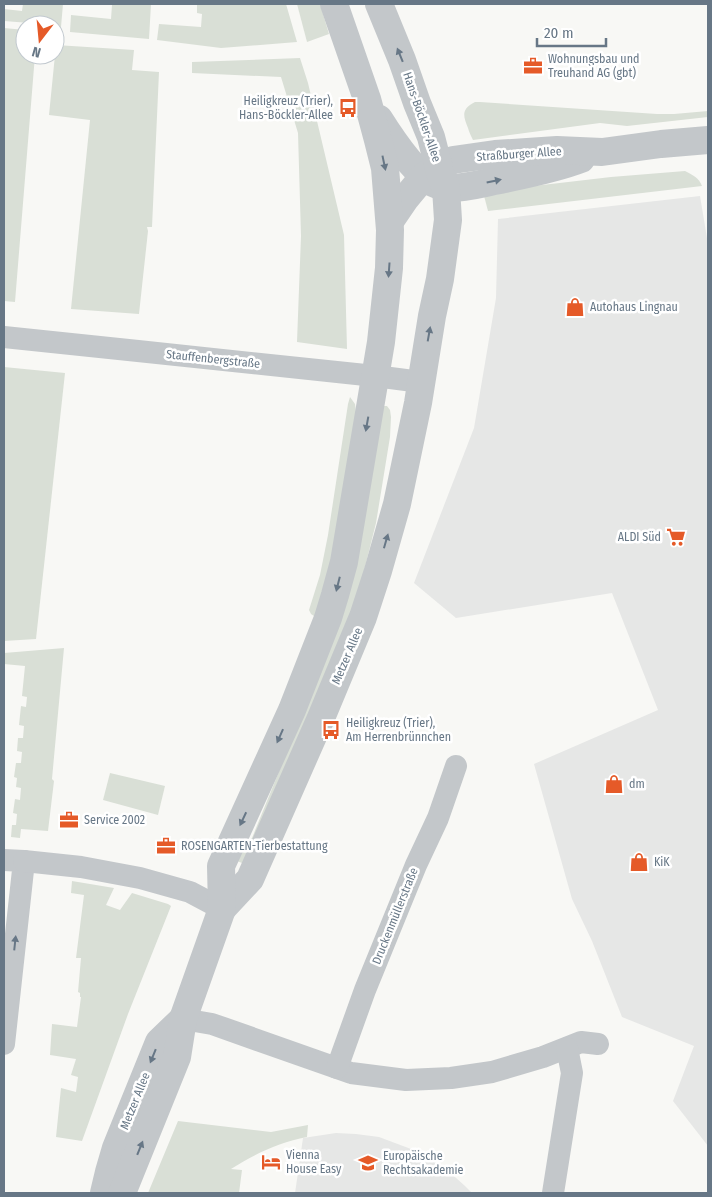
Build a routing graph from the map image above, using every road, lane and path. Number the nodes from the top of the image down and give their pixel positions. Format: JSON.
{"nodes":[{"id":1,"x":334,"y":4,"type":"edge"},
{"id":2,"x":379,"y":4,"type":"edge"},
{"id":3,"x":367,"y":99,"type":"junction"},
{"id":4,"x":708,"y":140,"type":"edge"},
{"id":5,"x":436,"y":177,"type":"junction"},
{"id":6,"x":390,"y":221,"type":"junction"},
{"id":7,"x":4,"y":337,"type":"edge"},
{"id":8,"x":375,"y":376,"type":"junction"},
{"id":9,"x":421,"y":382,"type":"junction"},
{"id":10,"x":456,"y":766,"type":"dead end"},
{"id":11,"x":14,"y":861,"type":"edge"},
{"id":12,"x":222,"y":909,"type":"junction"},
{"id":13,"x":183,"y":1019,"type":"junction"},
{"id":14,"x":4,"y":1044,"type":"edge"},
{"id":15,"x":598,"y":1044,"type":"dead end"},
{"id":16,"x":567,"y":1048,"type":"junction"},
{"id":17,"x":337,"y":1068,"type":"junction"},
{"id":18,"x":104,"y":1193,"type":"edge"},
{"id":19,"x":122,"y":1193,"type":"edge"},
{"id":20,"x":553,"y":1193,"type":"edge"}],
"edges":[{"from":1,"to":3,"type":"street"},
{"from":5,"to":2,"type":"street","name":"Hans-Böckler-Allee","one_way":true},
{"from":3,"to":5,"type":"street"},
{"from":3,"to":6,"type":"street","one_way":true},
{"from":4,"to":5,"type":"street","name":"Straßburger Allee"},
{"from":5,"to":6,"type":"street"},
{"from":9,"to":5,"type":"street","name":"Hans-Böckler-Allee","one_way":true},
{"from":6,"to":8,"type":"street","one_way":true},
{"from":7,"to":8,"type":"street","name":"Stauffenbergstraße"},
{"from":8,"to":9,"type":"street","name":"Stauffenbergstraße"},
{"from":8,"to":12,"type":"street","name":"Metzer Allee","one_way":true},
{"from":12,"to":9,"type":"street","name":"Metzer Allee","one_way":true},
{"from":10,"to":17,"type":"street","name":"Druckenmüllerstraße"},
{"from":11,"to":12,"type":"street"},
{"from":14,"to":11,"type":"street","one_way":true},
{"from":12,"to":13,"type":"street","name":"Metzer Allee"},
{"from":13,"to":17,"type":"street"},
{"from":13,"to":18,"type":"street","name":"Metzer Allee","one_way":true},
{"from":19,"to":13,"type":"street","name":"Metzer Allee","one_way":true},
{"from":15,"to":16,"type":"street"},
{"from":16,"to":17,"type":"street"},
{"from":16,"to":20,"type":"street"}]}
